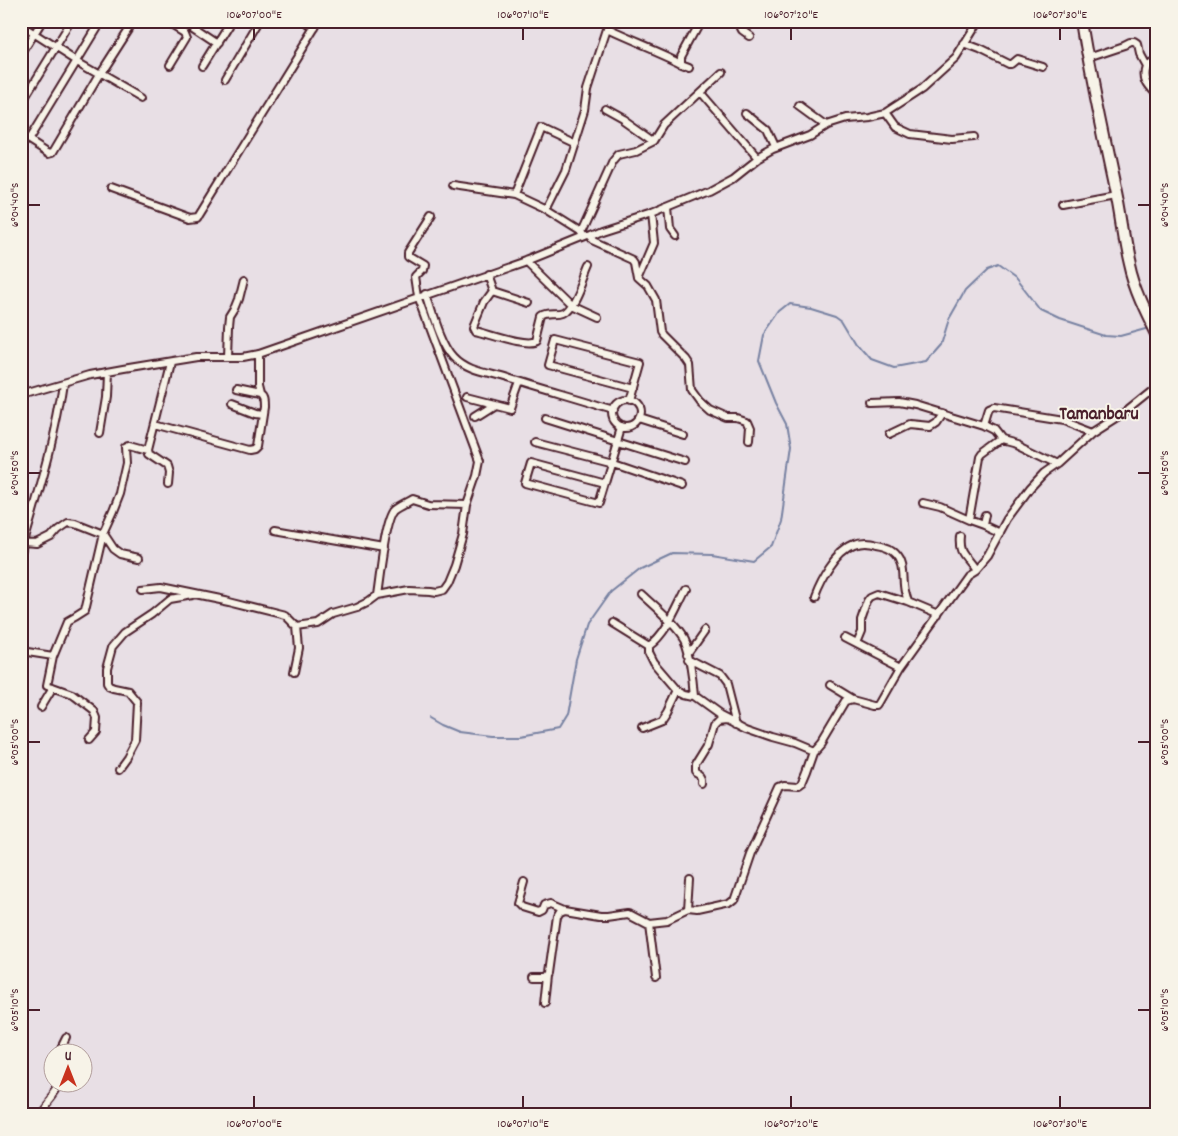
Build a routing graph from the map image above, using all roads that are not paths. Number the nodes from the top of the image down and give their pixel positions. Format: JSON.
{"nodes":[{"id":1,"x":42,"y":21,"type":"edge"},
{"id":2,"x":72,"y":21,"type":"edge"},
{"id":3,"x":101,"y":21,"type":"edge"},
{"id":4,"x":133,"y":21,"type":"edge"},
{"id":5,"x":166,"y":21,"type":"edge"},
{"id":6,"x":192,"y":21,"type":"edge"},
{"id":7,"x":230,"y":21,"type":"edge"},
{"id":8,"x":260,"y":21,"type":"edge"},
{"id":9,"x":304,"y":21,"type":"edge"},
{"id":10,"x":319,"y":21,"type":"edge"},
{"id":11,"x":612,"y":21,"type":"edge"},
{"id":12,"x":700,"y":21,"type":"edge"},
{"id":13,"x":748,"y":21,"type":"edge"},
{"id":14,"x":978,"y":21,"type":"edge"},
{"id":15,"x":1082,"y":21,"type":"edge"},
{"id":16,"x":21,"y":25,"type":"edge"},
{"id":17,"x":315,"y":28,"type":"junction"},
{"id":18,"x":607,"y":30,"type":"junction"},
{"id":19,"x":34,"y":33,"type":"junction"},
{"id":20,"x":748,"y":38,"type":"dead end"},
{"id":21,"x":217,"y":43,"type":"junction"},
{"id":22,"x":964,"y":44,"type":"junction"},
{"id":23,"x":56,"y":47,"type":"junction"},
{"id":24,"x":21,"y":55,"type":"edge"},
{"id":25,"x":1088,"y":57,"type":"junction"},
{"id":26,"x":1154,"y":58,"type":"dead end"},
{"id":27,"x":77,"y":61,"type":"junction"},
{"id":28,"x":681,"y":63,"type":"junction"},
{"id":29,"x":170,"y":65,"type":"dead end"},
{"id":30,"x":1145,"y":65,"type":"junction"},
{"id":31,"x":202,"y":66,"type":"dead end"},
{"id":32,"x":689,"y":66,"type":"dead end"},
{"id":33,"x":1043,"y":67,"type":"dead end"},
{"id":34,"x":721,"y":72,"type":"dead end"},
{"id":35,"x":100,"y":74,"type":"junction"},
{"id":36,"x":225,"y":80,"type":"dead end"},
{"id":37,"x":700,"y":92,"type":"junction"},
{"id":38,"x":1157,"y":96,"type":"edge"},
{"id":39,"x":141,"y":98,"type":"dead end"},
{"id":40,"x":21,"y":104,"type":"edge"},
{"id":41,"x":800,"y":106,"type":"dead end"},
{"id":42,"x":605,"y":109,"type":"dead end"},
{"id":43,"x":747,"y":113,"type":"dead end"},
{"id":44,"x":885,"y":113,"type":"junction"},
{"id":45,"x":826,"y":126,"type":"junction"},
{"id":46,"x":21,"y":135,"type":"edge"},
{"id":47,"x":974,"y":137,"type":"dead end"},
{"id":48,"x":29,"y":140,"type":"junction"},
{"id":49,"x":654,"y":141,"type":"junction"},
{"id":50,"x":575,"y":143,"type":"junction"},
{"id":51,"x":776,"y":147,"type":"junction"},
{"id":52,"x":758,"y":158,"type":"junction"},
{"id":53,"x":454,"y":186,"type":"dead end"},
{"id":54,"x":111,"y":189,"type":"dead end"},
{"id":55,"x":514,"y":195,"type":"junction"},
{"id":56,"x":1116,"y":195,"type":"junction"},
{"id":57,"x":1063,"y":205,"type":"dead end"},
{"id":58,"x":668,"y":207,"type":"junction"},
{"id":59,"x":546,"y":210,"type":"junction"},
{"id":60,"x":651,"y":214,"type":"junction"},
{"id":61,"x":431,"y":217,"type":"dead end"},
{"id":62,"x":585,"y":235,"type":"junction"},
{"id":63,"x":675,"y":236,"type":"dead end"},
{"id":64,"x":526,"y":261,"type":"junction"},
{"id":65,"x":588,"y":267,"type":"dead end"},
{"id":66,"x":486,"y":274,"type":"junction"},
{"id":67,"x":639,"y":278,"type":"junction"},
{"id":68,"x":244,"y":279,"type":"dead end"},
{"id":69,"x":492,"y":291,"type":"junction"},
{"id":70,"x":427,"y":294,"type":"junction"},
{"id":71,"x":419,"y":297,"type":"junction"},
{"id":72,"x":529,"y":303,"type":"dead end"},
{"id":73,"x":571,"y":306,"type":"junction"},
{"id":74,"x":597,"y":317,"type":"dead end"},
{"id":75,"x":1157,"y":334,"type":"edge"},
{"id":76,"x":258,"y":354,"type":"junction"},
{"id":77,"x":228,"y":357,"type":"junction"},
{"id":78,"x":170,"y":362,"type":"junction"},
{"id":79,"x":107,"y":372,"type":"junction"},
{"id":80,"x":519,"y":383,"type":"junction"},
{"id":81,"x":62,"y":384,"type":"junction"},
{"id":82,"x":1157,"y":385,"type":"edge"},
{"id":83,"x":633,"y":388,"type":"junction"},
{"id":84,"x":236,"y":390,"type":"dead end"},
{"id":85,"x":21,"y":395,"type":"edge"},
{"id":86,"x":260,"y":395,"type":"junction"},
{"id":87,"x":467,"y":397,"type":"dead end"},
{"id":88,"x":629,"y":401,"type":"junction"},
{"id":89,"x":872,"y":403,"type":"dead end"},
{"id":90,"x":232,"y":404,"type":"dead end"},
{"id":91,"x":494,"y":404,"type":"junction"},
{"id":92,"x":613,"y":411,"type":"junction"},
{"id":93,"x":263,"y":414,"type":"junction"},
{"id":94,"x":942,"y":414,"type":"junction"},
{"id":95,"x":475,"y":416,"type":"dead end"},
{"id":96,"x":545,"y":418,"type":"dead end"},
{"id":97,"x":639,"y":420,"type":"junction"},
{"id":98,"x":155,"y":424,"type":"junction"},
{"id":99,"x":984,"y":426,"type":"junction"},
{"id":100,"x":622,"y":427,"type":"junction"},
{"id":101,"x":1093,"y":431,"type":"junction"},
{"id":102,"x":100,"y":433,"type":"dead end"},
{"id":103,"x":683,"y":434,"type":"dead end"},
{"id":104,"x":889,"y":434,"type":"dead end"},
{"id":105,"x":618,"y":440,"type":"junction"},
{"id":106,"x":1001,"y":440,"type":"junction"},
{"id":107,"x":535,"y":442,"type":"dead end"},
{"id":108,"x":749,"y":442,"type":"dead end"},
{"id":109,"x":148,"y":450,"type":"junction"},
{"id":110,"x":612,"y":462,"type":"junction"},
{"id":111,"x":685,"y":462,"type":"dead end"},
{"id":112,"x":1057,"y":464,"type":"junction"},
{"id":113,"x":605,"y":483,"type":"junction"},
{"id":114,"x":168,"y":484,"type":"dead end"},
{"id":115,"x":682,"y":486,"type":"dead end"},
{"id":116,"x":923,"y":503,"type":"dead end"},
{"id":117,"x":467,"y":505,"type":"junction"},
{"id":118,"x":985,"y":515,"type":"dead end"},
{"id":119,"x":969,"y":520,"type":"junction"},
{"id":120,"x":983,"y":525,"type":"junction"},
{"id":121,"x":275,"y":530,"type":"dead end"},
{"id":122,"x":1000,"y":533,"type":"junction"},
{"id":123,"x":103,"y":534,"type":"junction"},
{"id":124,"x":960,"y":536,"type":"dead end"},
{"id":125,"x":24,"y":543,"type":"junction"},
{"id":126,"x":384,"y":549,"type":"junction"},
{"id":127,"x":21,"y":553,"type":"edge"},
{"id":128,"x":139,"y":558,"type":"dead end"},
{"id":129,"x":975,"y":570,"type":"junction"},
{"id":130,"x":143,"y":589,"type":"dead end"},
{"id":131,"x":686,"y":589,"type":"dead end"},
{"id":132,"x":197,"y":594,"type":"junction"},
{"id":133,"x":641,"y":594,"type":"dead end"},
{"id":134,"x":377,"y":595,"type":"junction"},
{"id":135,"x":814,"y":597,"type":"dead end"},
{"id":136,"x":908,"y":602,"type":"junction"},
{"id":137,"x":939,"y":615,"type":"junction"},
{"id":138,"x":669,"y":622,"type":"junction"},
{"id":139,"x":612,"y":623,"type":"dead end"},
{"id":140,"x":297,"y":627,"type":"junction"},
{"id":141,"x":705,"y":630,"type":"dead end"},
{"id":142,"x":845,"y":638,"type":"dead end"},
{"id":143,"x":857,"y":644,"type":"junction"},
{"id":144,"x":649,"y":646,"type":"junction"},
{"id":145,"x":21,"y":651,"type":"edge"},
{"id":146,"x":53,"y":656,"type":"junction"},
{"id":147,"x":689,"y":657,"type":"junction"},
{"id":148,"x":901,"y":667,"type":"junction"},
{"id":149,"x":294,"y":672,"type":"dead end"},
{"id":150,"x":830,"y":685,"type":"dead end"},
{"id":151,"x":53,"y":687,"type":"junction"},
{"id":152,"x":678,"y":690,"type":"junction"},
{"id":153,"x":695,"y":696,"type":"junction"},
{"id":154,"x":853,"y":699,"type":"junction"},
{"id":155,"x":41,"y":707,"type":"dead end"},
{"id":156,"x":727,"y":718,"type":"junction"},
{"id":157,"x":736,"y":723,"type":"junction"},
{"id":158,"x":642,"y":728,"type":"dead end"},
{"id":159,"x":89,"y":740,"type":"dead end"},
{"id":160,"x":814,"y":751,"type":"junction"},
{"id":161,"x":118,"y":768,"type":"dead end"},
{"id":162,"x":704,"y":784,"type":"dead end"},
{"id":163,"x":690,"y":878,"type":"dead end"},
{"id":164,"x":524,"y":882,"type":"dead end"},
{"id":165,"x":565,"y":909,"type":"junction"},
{"id":166,"x":688,"y":910,"type":"junction"},
{"id":167,"x":649,"y":922,"type":"junction"},
{"id":168,"x":548,"y":976,"type":"junction"},
{"id":169,"x":534,"y":977,"type":"dead end"},
{"id":170,"x":656,"y":978,"type":"dead end"},
{"id":171,"x":545,"y":1002,"type":"dead end"},
{"id":172,"x":66,"y":1038,"type":"dead end"},
{"id":173,"x":63,"y":1044,"type":"edge"},
{"id":174,"x":53,"y":1094,"type":"edge"},
{"id":175,"x":38,"y":1115,"type":"edge"}],
"edges":[{"from":1,"to":19,"type":"street"},
{"from":2,"to":23,"type":"street"},
{"from":3,"to":27,"type":"street"},
{"from":4,"to":35,"type":"street"},
{"from":5,"to":29,"type":"street"},
{"from":6,"to":21,"type":"street"},
{"from":7,"to":21,"type":"street"},
{"from":8,"to":36,"type":"street"},
{"from":9,"to":17,"type":"street"},
{"from":10,"to":17,"type":"street"},
{"from":11,"to":18,"type":"street"},
{"from":12,"to":28,"type":"street"},
{"from":13,"to":20,"type":"street"},
{"from":14,"to":22,"type":"street"},
{"from":15,"to":25,"type":"highway"},
{"from":16,"to":19,"type":"street"},
{"from":17,"to":54,"type":"street"},
{"from":18,"to":28,"type":"street"},
{"from":18,"to":50,"type":"street"},
{"from":19,"to":23,"type":"street"},
{"from":19,"to":24,"type":"street"},
{"from":21,"to":31,"type":"street"},
{"from":22,"to":33,"type":"street"},
{"from":22,"to":44,"type":"street"},
{"from":23,"to":27,"type":"street"},
{"from":23,"to":40,"type":"street"},
{"from":25,"to":30,"type":"street"},
{"from":25,"to":56,"type":"highway"},
{"from":26,"to":30,"type":"street"},
{"from":27,"to":35,"type":"street"},
{"from":27,"to":48,"type":"street"},
{"from":28,"to":32,"type":"street"},
{"from":30,"to":38,"type":"street"},
{"from":34,"to":37,"type":"street"},
{"from":35,"to":39,"type":"street"},
{"from":35,"to":48,"type":"street"},
{"from":37,"to":49,"type":"street"},
{"from":37,"to":52,"type":"street"},
{"from":41,"to":45,"type":"street"},
{"from":42,"to":49,"type":"street"},
{"from":43,"to":51,"type":"street"},
{"from":44,"to":45,"type":"street"},
{"from":44,"to":47,"type":"street"},
{"from":45,"to":51,"type":"street"},
{"from":46,"to":48,"type":"street"},
{"from":49,"to":62,"type":"street"},
{"from":50,"to":55,"type":"street"},
{"from":50,"to":59,"type":"street"},
{"from":51,"to":52,"type":"street"},
{"from":52,"to":58,"type":"street"},
{"from":53,"to":55,"type":"street"},
{"from":55,"to":59,"type":"street"},
{"from":56,"to":57,"type":"street"},
{"from":56,"to":75,"type":"highway"},
{"from":58,"to":60,"type":"street"},
{"from":58,"to":63,"type":"street"},
{"from":59,"to":62,"type":"street"},
{"from":60,"to":62,"type":"street"},
{"from":60,"to":67,"type":"street"},
{"from":61,"to":71,"type":"street"},
{"from":62,"to":64,"type":"street"},
{"from":62,"to":67,"type":"street"},
{"from":64,"to":66,"type":"street"},
{"from":64,"to":73,"type":"street"},
{"from":65,"to":73,"type":"street"},
{"from":66,"to":69,"type":"street"},
{"from":66,"to":70,"type":"street"},
{"from":67,"to":108,"type":"street"},
{"from":68,"to":77,"type":"street"},
{"from":69,"to":72,"type":"street"},
{"from":69,"to":73,"type":"street"},
{"from":70,"to":71,"type":"street"},
{"from":70,"to":80,"type":"street"},
{"from":71,"to":76,"type":"street"},
{"from":71,"to":117,"type":"street"},
{"from":73,"to":74,"type":"street"},
{"from":76,"to":77,"type":"street"},
{"from":76,"to":86,"type":"street"},
{"from":77,"to":78,"type":"street"},
{"from":78,"to":79,"type":"street"},
{"from":78,"to":98,"type":"street"},
{"from":79,"to":81,"type":"street"},
{"from":79,"to":102,"type":"street"},
{"from":80,"to":91,"type":"street"},
{"from":80,"to":92,"type":"street"},
{"from":81,"to":85,"type":"street"},
{"from":81,"to":125,"type":"street"},
{"from":82,"to":101,"type":"street"},
{"from":83,"to":83,"type":"street"},
{"from":83,"to":88,"type":"street"},
{"from":84,"to":86,"type":"street"},
{"from":86,"to":93,"type":"street"},
{"from":87,"to":91,"type":"street"},
{"from":88,"to":92,"type":"street"},
{"from":88,"to":97,"type":"street"},
{"from":89,"to":94,"type":"street"},
{"from":90,"to":93,"type":"street"},
{"from":91,"to":95,"type":"street"},
{"from":92,"to":100,"type":"street"},
{"from":93,"to":98,"type":"street"},
{"from":94,"to":99,"type":"street"},
{"from":94,"to":104,"type":"street"},
{"from":96,"to":105,"type":"street"},
{"from":97,"to":100,"type":"street"},
{"from":97,"to":103,"type":"street"},
{"from":98,"to":109,"type":"street"},
{"from":99,"to":101,"type":"street"},
{"from":99,"to":106,"type":"street"},
{"from":100,"to":105,"type":"street"},
{"from":101,"to":112,"type":"street"},
{"from":105,"to":110,"type":"street"},
{"from":105,"to":111,"type":"street"},
{"from":106,"to":112,"type":"street"},
{"from":106,"to":119,"type":"street"},
{"from":107,"to":110,"type":"street"},
{"from":109,"to":114,"type":"street"},
{"from":109,"to":123,"type":"street"},
{"from":110,"to":113,"type":"street"},
{"from":110,"to":115,"type":"street"},
{"from":112,"to":122,"type":"street"},
{"from":113,"to":113,"type":"street"},
{"from":116,"to":119,"type":"street"},
{"from":117,"to":126,"type":"street"},
{"from":117,"to":134,"type":"street"},
{"from":118,"to":120,"type":"street"},
{"from":119,"to":120,"type":"street"},
{"from":120,"to":122,"type":"street"},
{"from":121,"to":126,"type":"street"},
{"from":122,"to":129,"type":"street"},
{"from":123,"to":125,"type":"street"},
{"from":123,"to":128,"type":"street"},
{"from":123,"to":146,"type":"street"},
{"from":124,"to":129,"type":"street"},
{"from":125,"to":127,"type":"street"},
{"from":126,"to":134,"type":"street"},
{"from":129,"to":137,"type":"street"},
{"from":130,"to":132,"type":"street"},
{"from":131,"to":138,"type":"street"},
{"from":132,"to":140,"type":"street"},
{"from":132,"to":161,"type":"street"},
{"from":133,"to":138,"type":"street"},
{"from":134,"to":140,"type":"street"},
{"from":135,"to":136,"type":"street"},
{"from":136,"to":137,"type":"street"},
{"from":136,"to":143,"type":"street"},
{"from":137,"to":148,"type":"street"},
{"from":138,"to":144,"type":"street"},
{"from":138,"to":147,"type":"street"},
{"from":139,"to":144,"type":"street"},
{"from":140,"to":149,"type":"street"},
{"from":141,"to":147,"type":"street"},
{"from":142,"to":143,"type":"street"},
{"from":143,"to":148,"type":"street"},
{"from":144,"to":152,"type":"street"},
{"from":145,"to":146,"type":"street"},
{"from":146,"to":151,"type":"street"},
{"from":147,"to":153,"type":"street"},
{"from":147,"to":157,"type":"street"},
{"from":148,"to":154,"type":"street"},
{"from":150,"to":154,"type":"street"},
{"from":151,"to":155,"type":"street"},
{"from":151,"to":159,"type":"street"},
{"from":152,"to":153,"type":"street"},
{"from":152,"to":158,"type":"street"},
{"from":153,"to":156,"type":"street"},
{"from":154,"to":160,"type":"street"},
{"from":156,"to":157,"type":"street"},
{"from":156,"to":162,"type":"street"},
{"from":157,"to":160,"type":"street"},
{"from":160,"to":166,"type":"street"},
{"from":163,"to":166,"type":"street"},
{"from":164,"to":165,"type":"street"},
{"from":165,"to":167,"type":"street"},
{"from":165,"to":168,"type":"street"},
{"from":166,"to":167,"type":"street"},
{"from":167,"to":170,"type":"street"},
{"from":168,"to":169,"type":"street"},
{"from":168,"to":171,"type":"street"},
{"from":172,"to":173,"type":"street"},
{"from":174,"to":175,"type":"street"}]}
